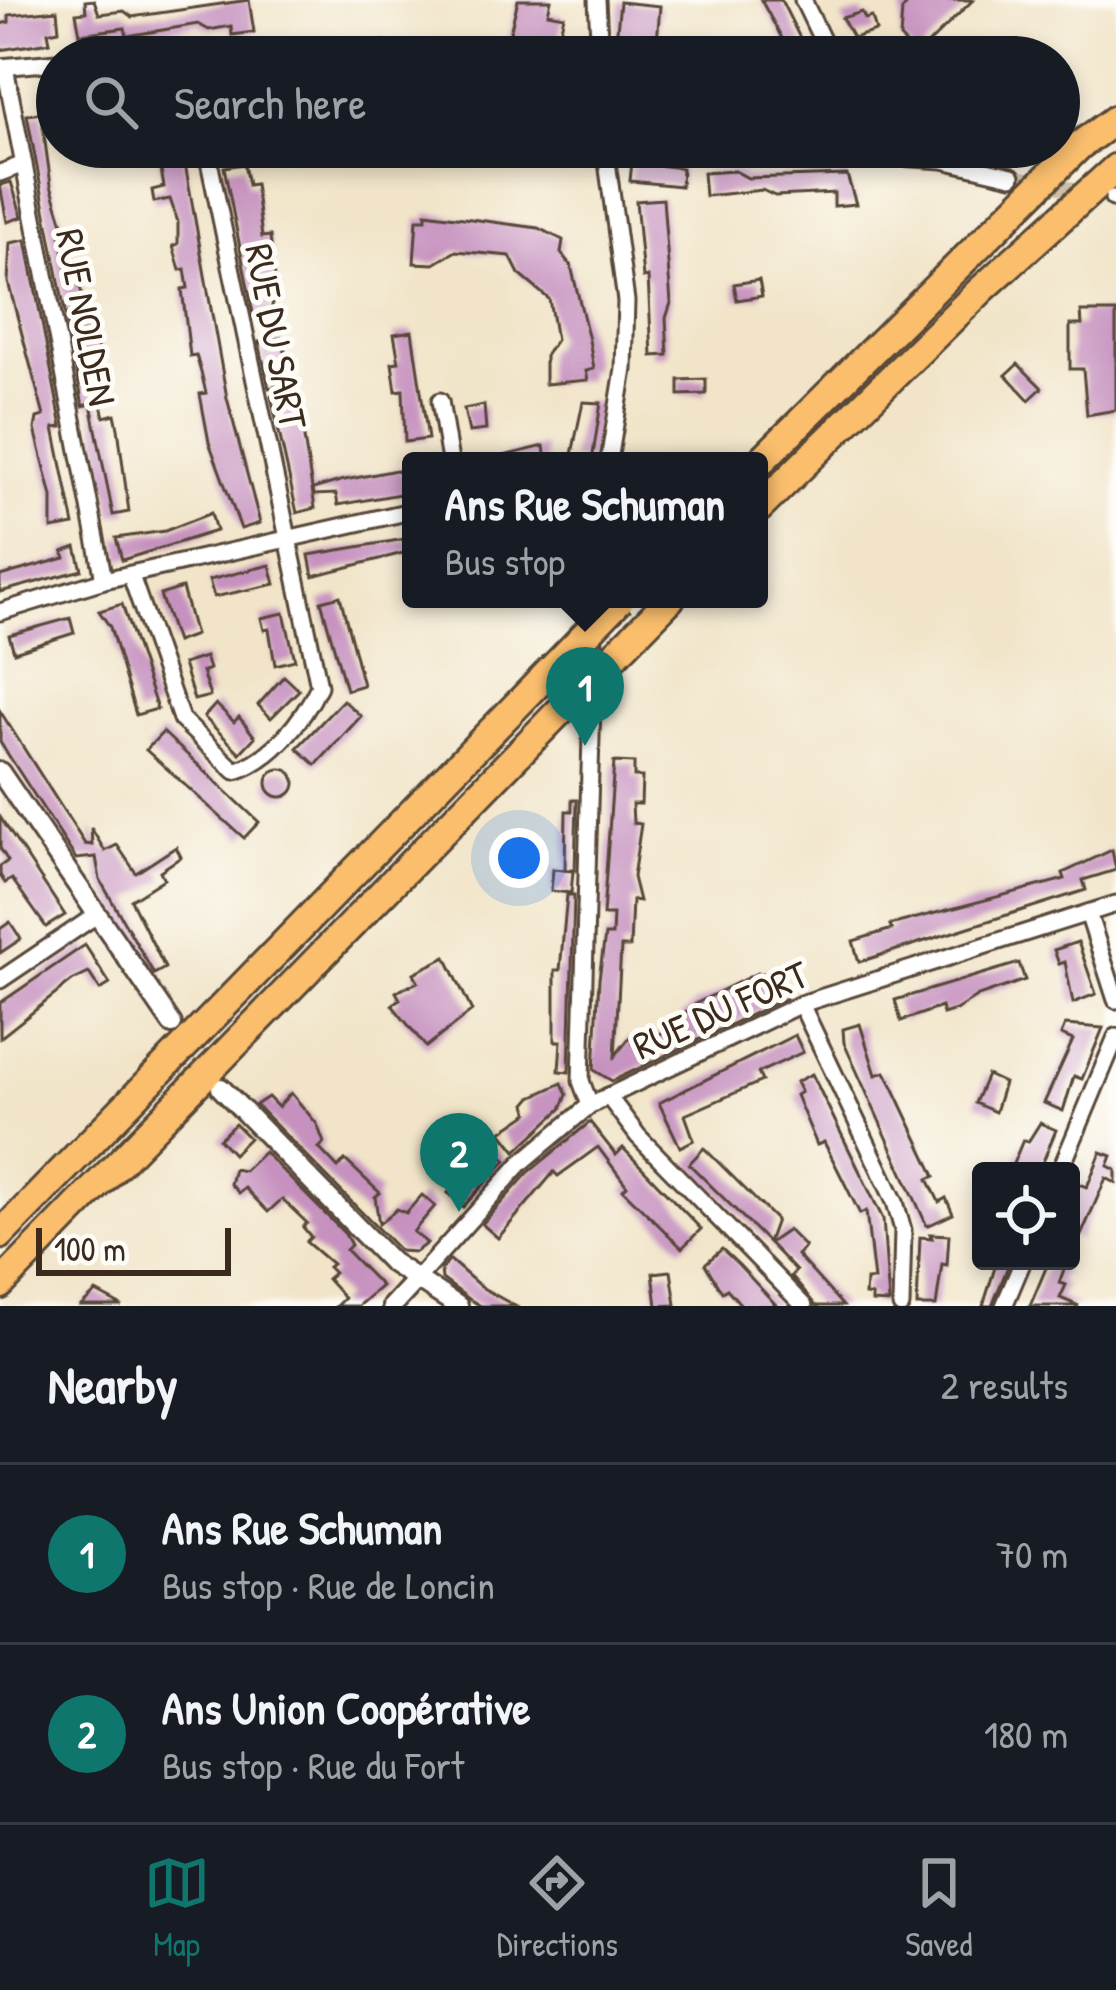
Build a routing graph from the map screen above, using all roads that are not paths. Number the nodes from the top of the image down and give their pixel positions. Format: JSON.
{"nodes":[{"id":1,"x":597,"y":0,"type":"edge"},
{"id":2,"x":802,"y":0,"type":"edge"},
{"id":3,"x":599,"y":36,"type":"edge"},
{"id":4,"x":820,"y":36,"type":"edge"},
{"id":5,"x":36,"y":64,"type":"edge"},
{"id":6,"x":2,"y":67,"type":"edge"},
{"id":7,"x":1116,"y":93,"type":"edge"},
{"id":8,"x":1116,"y":118,"type":"edge"},
{"id":9,"x":1080,"y":145,"type":"joint"},
{"id":10,"x":24,"y":164,"type":"junction"},
{"id":11,"x":210,"y":168,"type":"edge"},
{"id":12,"x":608,"y":168,"type":"edge"},
{"id":13,"x":978,"y":168,"type":"edge"},
{"id":14,"x":1057,"y":168,"type":"edge"},
{"id":15,"x":1116,"y":168,"type":"edge"},
{"id":16,"x":0,"y":172,"type":"edge"},
{"id":17,"x":1012,"y":176,"type":"tunnel mouth"},
{"id":18,"x":440,"y":401,"type":"dead end"},
{"id":19,"x":448,"y":452,"type":"edge"},
{"id":20,"x":611,"y":452,"type":"edge"},
{"id":21,"x":768,"y":454,"type":"edge"},
{"id":22,"x":768,"y":499,"type":"edge"},
{"id":23,"x":402,"y":513,"type":"edge"},
{"id":24,"x":284,"y":538,"type":"junction"},
{"id":25,"x":131,"y":576,"type":"junction"},
{"id":26,"x":104,"y":580,"type":"junction"},
{"id":27,"x":595,"y":608,"type":"edge"},
{"id":28,"x":611,"y":608,"type":"edge"},
{"id":29,"x":661,"y":608,"type":"edge"},
{"id":30,"x":0,"y":612,"type":"edge"},
{"id":31,"x":0,"y":772,"type":"edge"},
{"id":32,"x":1116,"y":904,"type":"edge"},
{"id":33,"x":1088,"y":914,"type":"junction"},
{"id":34,"x":95,"y":916,"type":"junction"},
{"id":35,"x":0,"y":980,"type":"edge"},
{"id":36,"x":1116,"y":1000,"type":"edge"},
{"id":37,"x":801,"y":1004,"type":"junction"},
{"id":38,"x":172,"y":1024,"type":"dead end"},
{"id":39,"x":1116,"y":1037,"type":"edge"},
{"id":40,"x":1112,"y":1057,"type":"edge"},
{"id":41,"x":220,"y":1088,"type":"dead end"},
{"id":42,"x":608,"y":1096,"type":"junction"},
{"id":43,"x":590,"y":1105,"type":"junction"},
{"id":44,"x":1064,"y":1162,"type":"edge"},
{"id":45,"x":0,"y":1235,"type":"edge"},
{"id":46,"x":1019,"y":1270,"type":"edge"},
{"id":47,"x":416,"y":1280,"type":"junction"},
{"id":48,"x":0,"y":1285,"type":"edge"},
{"id":49,"x":392,"y":1306,"type":"edge"},
{"id":50,"x":458,"y":1306,"type":"edge"},
{"id":51,"x":804,"y":1306,"type":"edge"},
{"id":52,"x":901,"y":1306,"type":"edge"},
{"id":53,"x":1004,"y":1306,"type":"edge"}],
"edges":[{"from":1,"to":3,"type":"street"},
{"from":2,"to":4,"type":"street"},
{"from":5,"to":6,"type":"street"},
{"from":6,"to":10,"type":"street","name":"RUE NOLDEN"},
{"from":7,"to":9,"type":"highway"},
{"from":8,"to":9,"type":"highway"},
{"from":10,"to":16,"type":"street"},
{"from":10,"to":26,"type":"street","name":"RUE NOLDEN"},
{"from":11,"to":24,"type":"street","name":"RUE DU SART"},
{"from":12,"to":20,"type":"street"},
{"from":13,"to":17,"type":"street"},
{"from":14,"to":21,"type":"highway"},
{"from":15,"to":22,"type":"highway"},
{"from":18,"to":19,"type":"street"},
{"from":23,"to":24,"type":"street"},
{"from":24,"to":25,"type":"street"},
{"from":24,"to":25,"type":"street","name":"RUE DU SART"},
{"from":25,"to":26,"type":"street"},
{"from":26,"to":30,"type":"street"},
{"from":27,"to":43,"type":"street"},
{"from":28,"to":45,"type":"highway","bridge":true},
{"from":29,"to":48,"type":"highway","bridge":true},
{"from":31,"to":34,"type":"street"},
{"from":32,"to":33,"type":"street","name":"RUE DU FORT"},
{"from":33,"to":36,"type":"street"},
{"from":33,"to":37,"type":"street","name":"RUE DU FORT"},
{"from":34,"to":35,"type":"street"},
{"from":34,"to":38,"type":"street"},
{"from":37,"to":42,"type":"street","name":"RUE DU FORT"},
{"from":37,"to":52,"type":"street"},
{"from":39,"to":40,"type":"street"},
{"from":40,"to":44,"type":"street"},
{"from":41,"to":47,"type":"street"},
{"from":42,"to":43,"type":"street","name":"RUE DU FORT"},
{"from":42,"to":51,"type":"street"},
{"from":43,"to":47,"type":"street","name":"RUE DU FORT"},
{"from":46,"to":53,"type":"street"},
{"from":47,"to":49,"type":"street"},
{"from":47,"to":50,"type":"street"}]}
